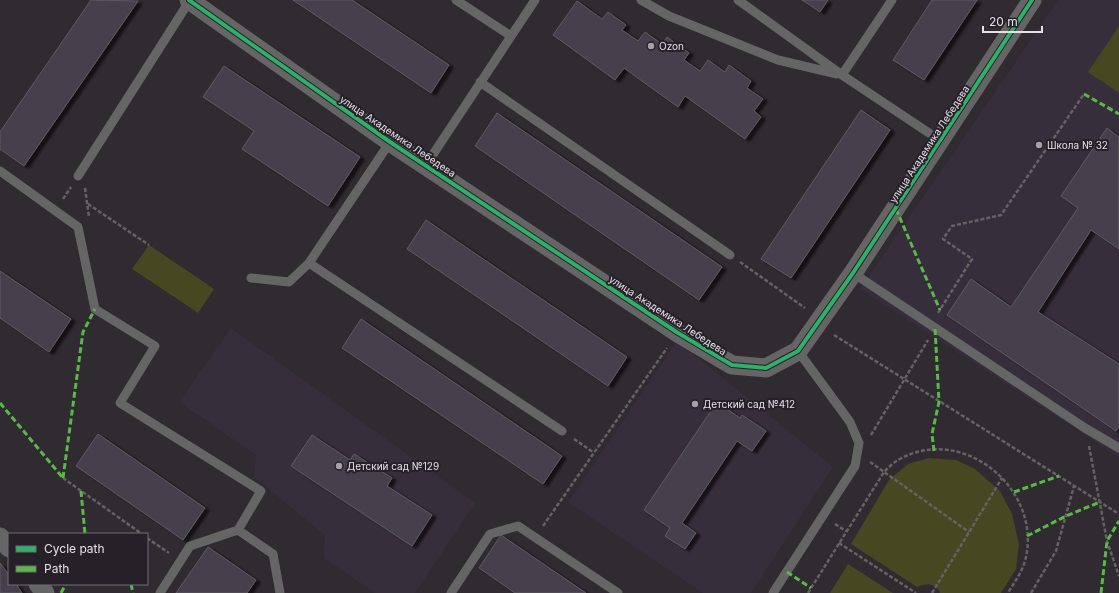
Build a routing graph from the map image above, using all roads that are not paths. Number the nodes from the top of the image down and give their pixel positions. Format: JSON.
{"nodes":[{"id":1,"x":190,"y":0,"type":"edge"},
{"id":2,"x":456,"y":0,"type":"edge"},
{"id":3,"x":535,"y":0,"type":"edge"},
{"id":4,"x":641,"y":0,"type":"edge"},
{"id":5,"x":738,"y":0,"type":"edge"},
{"id":6,"x":892,"y":0,"type":"edge"},
{"id":7,"x":1032,"y":0,"type":"edge"},
{"id":8,"x":511,"y":36,"type":"junction"},
{"id":9,"x":842,"y":75,"type":"junction"},
{"id":10,"x":480,"y":82,"type":"junction"},
{"id":11,"x":941,"y":141,"type":"junction"},
{"id":12,"x":390,"y":142,"type":"junction"},
{"id":13,"x":426,"y":165,"type":"junction"},
{"id":14,"x":0,"y":171,"type":"edge"},
{"id":15,"x":78,"y":176,"type":"road end"},
{"id":16,"x":730,"y":255,"type":"road end"},
{"id":17,"x":309,"y":263,"type":"junction"},
{"id":18,"x":853,"y":274,"type":"junction"},
{"id":19,"x":251,"y":278,"type":"dead end"},
{"id":20,"x":798,"y":351,"type":"junction"},
{"id":21,"x":562,"y":431,"type":"road end"},
{"id":22,"x":1119,"y":448,"type":"edge"},
{"id":23,"x":238,"y":530,"type":"junction"},
{"id":24,"x":0,"y":537,"type":"edge"},
{"id":25,"x":8,"y":547,"type":"edge"},
{"id":26,"x":39,"y":585,"type":"edge"},
{"id":27,"x":45,"y":593,"type":"edge"},
{"id":28,"x":160,"y":593,"type":"edge"},
{"id":29,"x":280,"y":593,"type":"edge"},
{"id":30,"x":451,"y":593,"type":"edge"},
{"id":31,"x":618,"y":593,"type":"edge"},
{"id":32,"x":774,"y":593,"type":"edge"}],
"edges":[{"from":1,"to":12,"type":"street","name":"улица Академика Лебедева"},
{"from":1,"to":15,"type":"lane"},
{"from":2,"to":8,"type":"lane"},
{"from":3,"to":8,"type":"lane"},
{"from":4,"to":9,"type":"lane"},
{"from":5,"to":9,"type":"lane"},
{"from":6,"to":9,"type":"lane"},
{"from":7,"to":11,"type":"street","name":"улица Академика Лебедева"},
{"from":8,"to":10,"type":"lane"},
{"from":9,"to":11,"type":"lane"},
{"from":10,"to":13,"type":"lane"},
{"from":10,"to":16,"type":"lane"},
{"from":11,"to":18,"type":"street","name":"улица Академика Лебедева"},
{"from":12,"to":13,"type":"street","name":"улица Академика Лебедева"},
{"from":12,"to":17,"type":"lane"},
{"from":13,"to":20,"type":"street","name":"улица Академика Лебедева"},
{"from":14,"to":23,"type":"lane"},
{"from":17,"to":19,"type":"lane"},
{"from":17,"to":21,"type":"lane"},
{"from":18,"to":20,"type":"street","name":"улица Академика Лебедева"},
{"from":18,"to":22,"type":"lane"},
{"from":20,"to":32,"type":"lane"},
{"from":23,"to":28,"type":"lane"},
{"from":23,"to":29,"type":"lane"},
{"from":24,"to":25,"type":"street"},
{"from":26,"to":27,"type":"street"},
{"from":30,"to":31,"type":"lane"}]}
